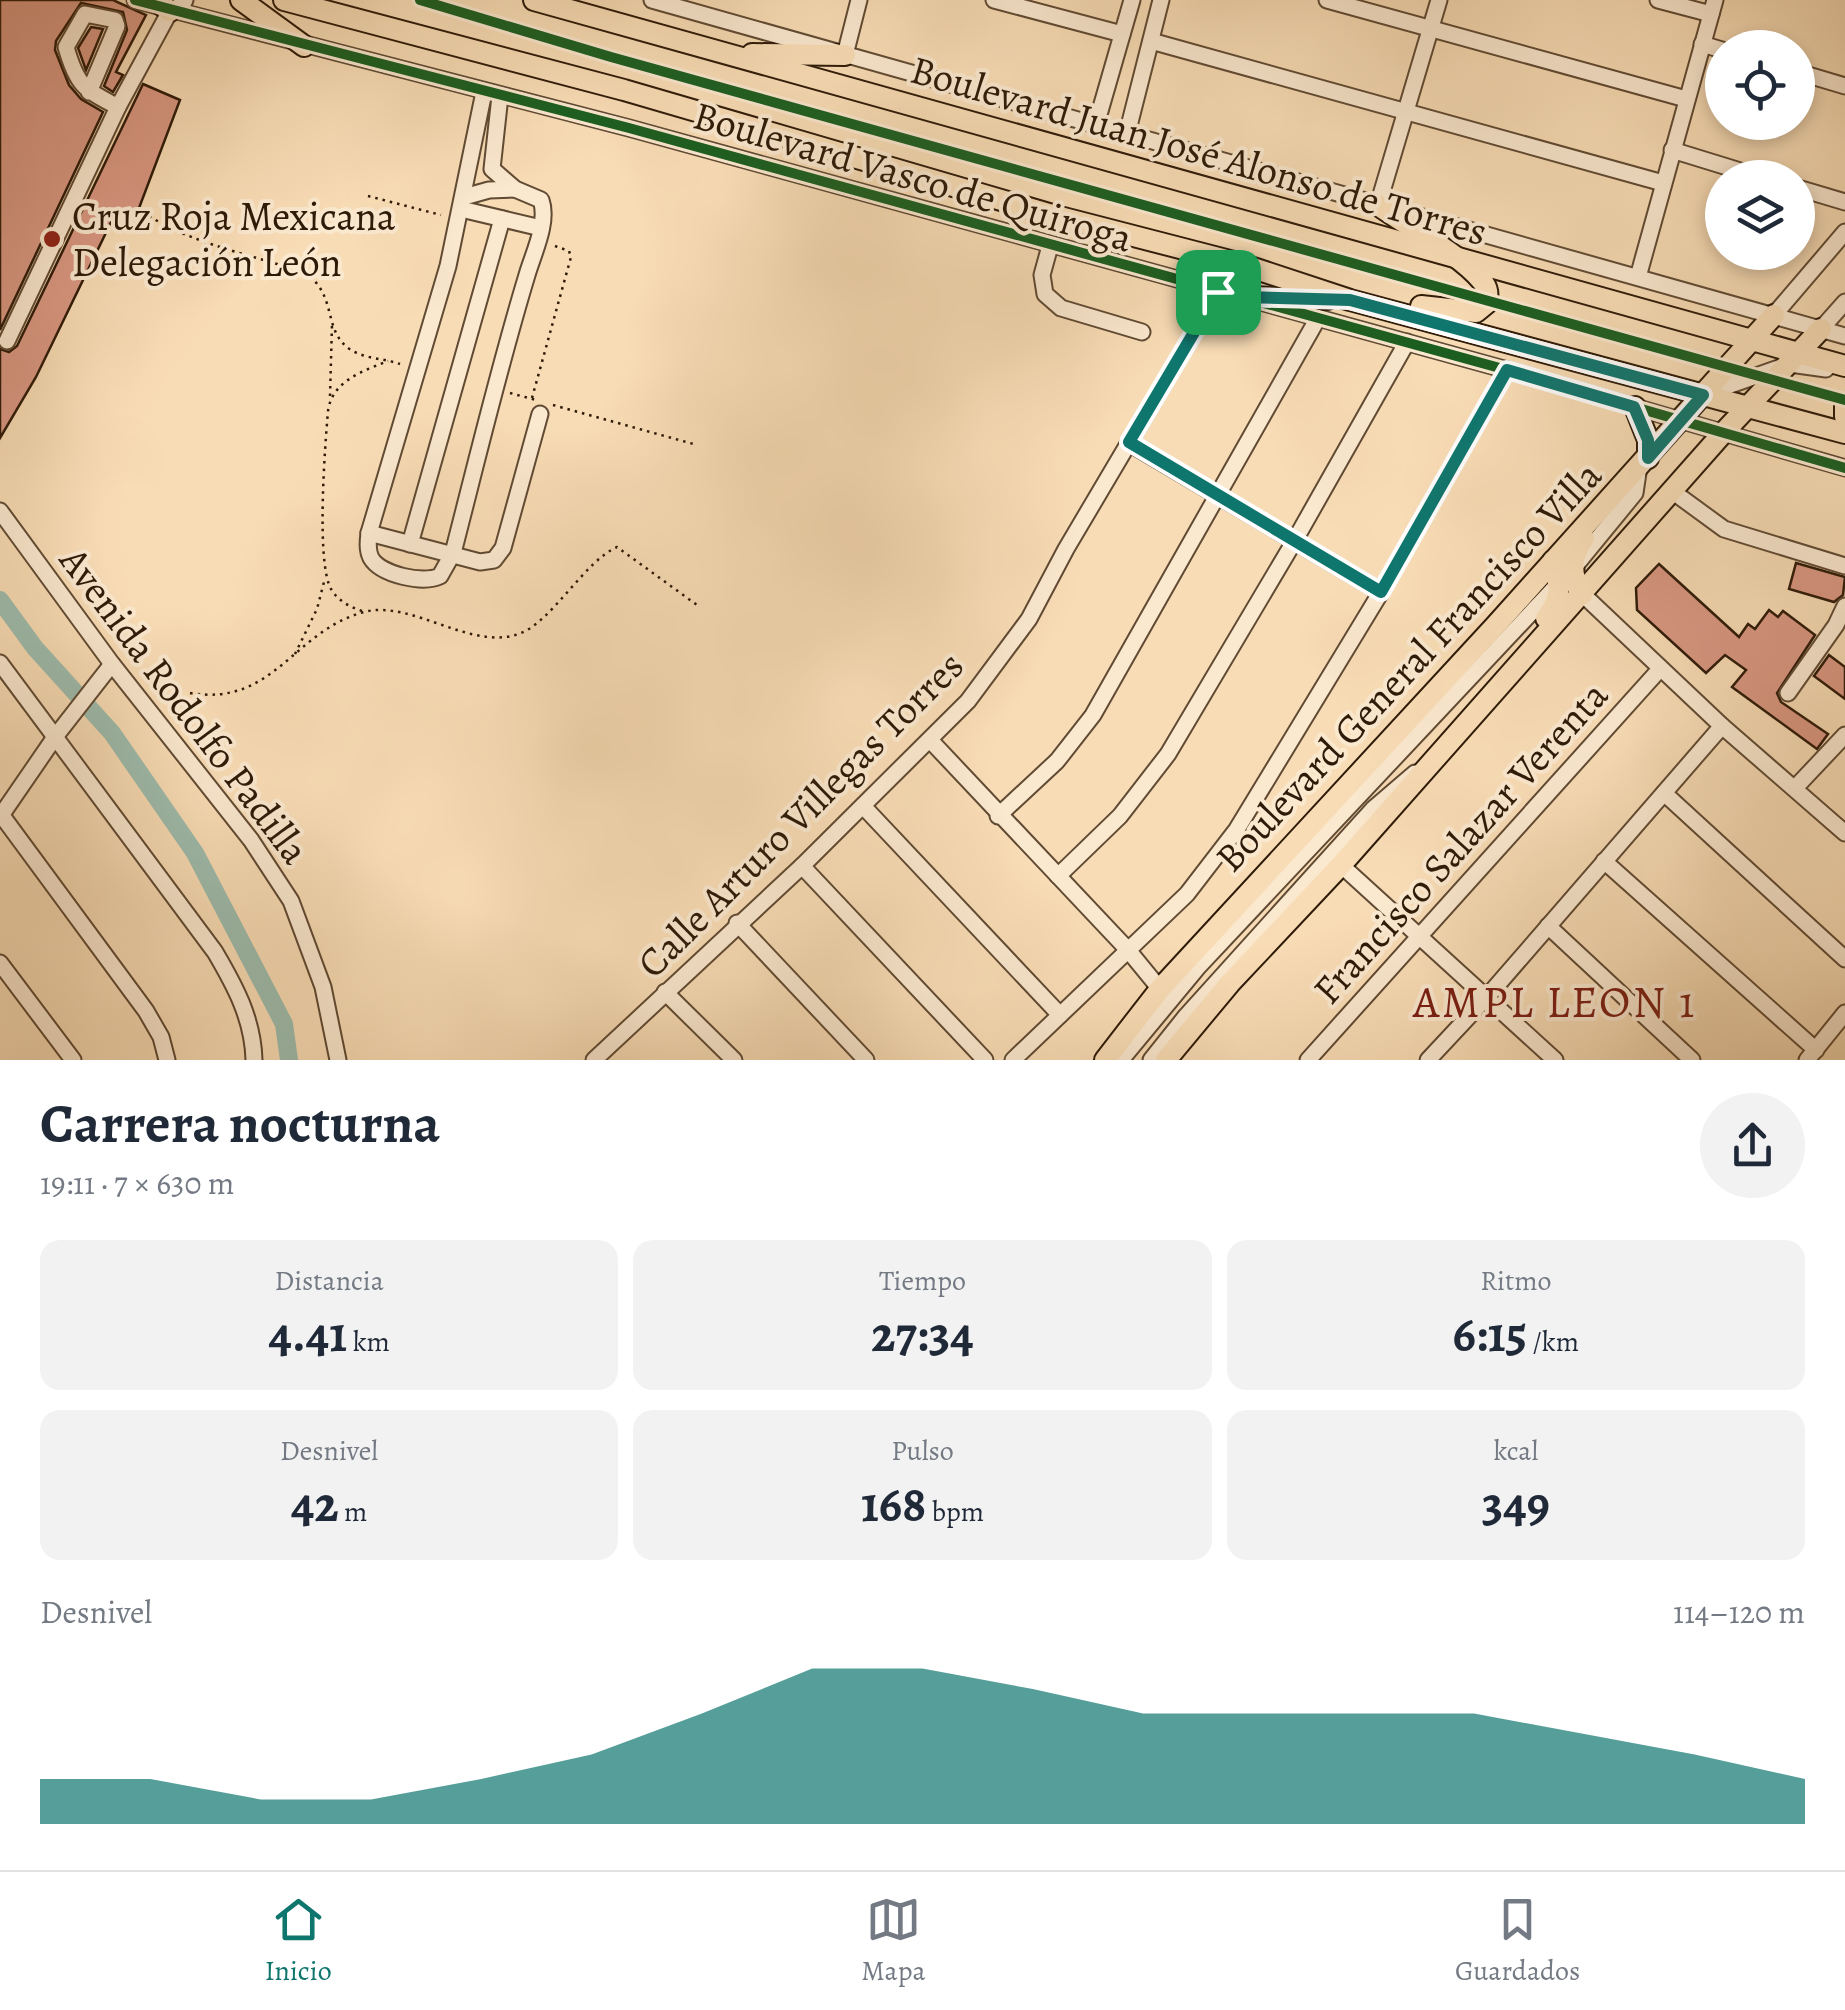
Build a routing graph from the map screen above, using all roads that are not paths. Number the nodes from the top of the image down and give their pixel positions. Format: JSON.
{"nodes":[{"id":1,"x":135,"y":0,"type":"edge"},
{"id":2,"x":241,"y":0,"type":"edge"},
{"id":3,"x":284,"y":0,"type":"edge"},
{"id":4,"x":534,"y":0,"type":"edge"},
{"id":5,"x":652,"y":0,"type":"edge"},
{"id":6,"x":859,"y":0,"type":"edge"},
{"id":7,"x":994,"y":0,"type":"edge"},
{"id":8,"x":1132,"y":0,"type":"edge"},
{"id":9,"x":1161,"y":0,"type":"edge"},
{"id":10,"x":1327,"y":0,"type":"edge"},
{"id":11,"x":1439,"y":0,"type":"edge"},
{"id":12,"x":1658,"y":0,"type":"edge"},
{"id":13,"x":170,"y":4,"type":"edge"},
{"id":14,"x":1713,"y":7,"type":"edge"},
{"id":15,"x":1431,"y":29,"type":"junction"},
{"id":16,"x":1122,"y":34,"type":"junction"},
{"id":17,"x":1151,"y":40,"type":"junction"},
{"id":18,"x":1702,"y":44,"type":"junction"},
{"id":19,"x":1705,"y":45,"type":"edge"},
{"id":20,"x":304,"y":46,"type":"junction"},
{"id":21,"x":726,"y":54,"type":"junction"},
{"id":22,"x":845,"y":56,"type":"junction"},
{"id":23,"x":1815,"y":77,"type":"edge"},
{"id":24,"x":1845,"y":86,"type":"edge"},
{"id":25,"x":89,"y":92,"type":"junction"},
{"id":26,"x":492,"y":94,"type":"junction"},
{"id":27,"x":1686,"y":98,"type":"junction"},
{"id":28,"x":118,"y":108,"type":"junction"},
{"id":29,"x":1407,"y":114,"type":"junction"},
{"id":30,"x":1096,"y":125,"type":"junction"},
{"id":31,"x":1127,"y":134,"type":"junction"},
{"id":32,"x":1672,"y":150,"type":"junction"},
{"id":33,"x":1705,"y":160,"type":"edge"},
{"id":34,"x":1663,"y":183,"type":"junction"},
{"id":35,"x":515,"y":189,"type":"junction"},
{"id":36,"x":1815,"y":193,"type":"edge"},
{"id":37,"x":1845,"y":202,"type":"edge"},
{"id":38,"x":463,"y":203,"type":"junction"},
{"id":39,"x":1378,"y":205,"type":"junction"},
{"id":40,"x":502,"y":219,"type":"junction"},
{"id":41,"x":1845,"y":232,"type":"edge"},
{"id":42,"x":539,"y":235,"type":"junction"},
{"id":43,"x":1050,"y":246,"type":"junction"},
{"id":44,"x":1455,"y":258,"type":"junction"},
{"id":45,"x":1638,"y":277,"type":"junction"},
{"id":46,"x":1218,"y":292,"type":"junction"},
{"id":47,"x":1240,"y":297,"type":"junction"},
{"id":48,"x":1350,"y":300,"type":"junction"},
{"id":49,"x":1845,"y":302,"type":"edge"},
{"id":50,"x":1774,"y":314,"type":"junction"},
{"id":51,"x":1318,"y":318,"type":"junction"},
{"id":52,"x":1822,"y":329,"type":"junction"},
{"id":53,"x":1142,"y":332,"type":"dead end"},
{"id":54,"x":1845,"y":336,"type":"edge"},
{"id":55,"x":1752,"y":340,"type":"junction"},
{"id":56,"x":7,"y":341,"type":"dead end"},
{"id":57,"x":1407,"y":342,"type":"junction"},
{"id":58,"x":1796,"y":359,"type":"junction"},
{"id":59,"x":1507,"y":370,"type":"junction"},
{"id":60,"x":1845,"y":370,"type":"edge"},
{"id":61,"x":1703,"y":395,"type":"junction"},
{"id":62,"x":1845,"y":404,"type":"edge"},
{"id":63,"x":536,"y":406,"type":"road end"},
{"id":64,"x":1634,"y":407,"type":"junction"},
{"id":65,"x":1747,"y":407,"type":"junction"},
{"id":66,"x":1845,"y":417,"type":"edge"},
{"id":67,"x":1682,"y":420,"type":"junction"},
{"id":68,"x":1724,"y":433,"type":"junction"},
{"id":69,"x":1845,"y":433,"type":"edge"},
{"id":70,"x":1129,"y":442,"type":"junction"},
{"id":71,"x":1644,"y":462,"type":"junction"},
{"id":72,"x":1845,"y":468,"type":"edge"},
{"id":73,"x":1672,"y":491,"type":"junction"},
{"id":74,"x":1219,"y":497,"type":"junction"},
{"id":75,"x":0,"y":511,"type":"edge"},
{"id":76,"x":369,"y":533,"type":"junction"},
{"id":77,"x":1295,"y":540,"type":"junction"},
{"id":78,"x":410,"y":544,"type":"junction"},
{"id":79,"x":453,"y":553,"type":"junction"},
{"id":80,"x":1845,"y":566,"type":"edge"},
{"id":81,"x":1562,"y":572,"type":"junction"},
{"id":82,"x":1381,"y":592,"type":"junction"},
{"id":83,"x":1582,"y":594,"type":"junction"},
{"id":84,"x":1845,"y":606,"type":"edge"},
{"id":85,"x":0,"y":663,"type":"edge"},
{"id":86,"x":112,"y":664,"type":"junction"},
{"id":87,"x":1660,"y":668,"type":"junction"},
{"id":88,"x":1788,"y":693,"type":"dead end"},
{"id":89,"x":1466,"y":722,"type":"junction"},
{"id":90,"x":1722,"y":726,"type":"junction"},
{"id":91,"x":1845,"y":734,"type":"edge"},
{"id":92,"x":56,"y":737,"type":"junction"},
{"id":93,"x":930,"y":740,"type":"junction"},
{"id":94,"x":1426,"y":766,"type":"junction"},
{"id":95,"x":1795,"y":788,"type":"junction"},
{"id":96,"x":1664,"y":794,"type":"junction"},
{"id":97,"x":863,"y":806,"type":"junction"},
{"id":98,"x":0,"y":815,"type":"edge"},
{"id":99,"x":998,"y":816,"type":"junction"},
{"id":100,"x":1845,"y":833,"type":"edge"},
{"id":101,"x":1604,"y":861,"type":"junction"},
{"id":102,"x":1341,"y":865,"type":"junction"},
{"id":103,"x":802,"y":866,"type":"junction"},
{"id":104,"x":1058,"y":876,"type":"junction"},
{"id":105,"x":737,"y":924,"type":"junction"},
{"id":106,"x":1548,"y":926,"type":"junction"},
{"id":107,"x":1418,"y":936,"type":"junction"},
{"id":108,"x":1128,"y":950,"type":"junction"},
{"id":109,"x":1845,"y":960,"type":"edge"},
{"id":110,"x":2,"y":974,"type":"edge"},
{"id":111,"x":1160,"y":989,"type":"junction"},
{"id":112,"x":665,"y":992,"type":"junction"},
{"id":113,"x":1486,"y":998,"type":"junction"},
{"id":114,"x":1845,"y":1013,"type":"edge"},
{"id":115,"x":1060,"y":1016,"type":"junction"},
{"id":116,"x":1811,"y":1055,"type":"edge"},
{"id":117,"x":603,"y":1057,"type":"edge"},
{"id":118,"x":73,"y":1060,"type":"edge"},
{"id":119,"x":168,"y":1060,"type":"edge"},
{"id":120,"x":254,"y":1060,"type":"edge"},
{"id":121,"x":338,"y":1060,"type":"edge"},
{"id":122,"x":734,"y":1060,"type":"edge"},
{"id":123,"x":866,"y":1060,"type":"edge"},
{"id":124,"x":986,"y":1060,"type":"edge"},
{"id":125,"x":1013,"y":1060,"type":"edge"},
{"id":126,"x":1106,"y":1060,"type":"edge"},
{"id":127,"x":1121,"y":1060,"type":"edge"},
{"id":128,"x":1151,"y":1060,"type":"edge"},
{"id":129,"x":1166,"y":1060,"type":"edge"},
{"id":130,"x":1308,"y":1060,"type":"edge"},
{"id":131,"x":1428,"y":1060,"type":"edge"},
{"id":132,"x":1555,"y":1060,"type":"edge"},
{"id":133,"x":1692,"y":1060,"type":"edge"}],
"edges":[{"from":1,"to":13,"type":"street","name":"Boulevard Vasco de Quiroga"},
{"from":2,"to":20,"type":"main road"},
{"from":3,"to":48,"type":"main road"},
{"from":4,"to":21,"type":"main road","name":"Boulevard Juan José Alonso de Torres"},
{"from":5,"to":22,"type":"street"},
{"from":6,"to":22,"type":"street"},
{"from":7,"to":16,"type":"street"},
{"from":8,"to":16,"type":"street"},
{"from":9,"to":17,"type":"street"},
{"from":10,"to":15,"type":"street"},
{"from":11,"to":15,"type":"street"},
{"from":12,"to":14,"type":"street"},
{"from":13,"to":20,"type":"street","name":"Boulevard Vasco de Quiroga"},
{"from":13,"to":28,"type":"street"},
{"from":14,"to":18,"type":"street"},
{"from":15,"to":27,"type":"street"},
{"from":15,"to":29,"type":"street"},
{"from":16,"to":30,"type":"street"},
{"from":17,"to":29,"type":"street"},
{"from":17,"to":31,"type":"street"},
{"from":18,"to":19,"type":"street"},
{"from":18,"to":27,"type":"street"},
{"from":20,"to":26,"type":"street","name":"Boulevard Vasco de Quiroga"},
{"from":21,"to":22,"type":"main road"},
{"from":21,"to":44,"type":"main road","name":"Boulevard Juan José Alonso de Torres"},
{"from":22,"to":30,"type":"street"},
{"from":23,"to":24,"type":"street"},
{"from":25,"to":25,"type":"street"},
{"from":25,"to":28,"type":"street"},
{"from":26,"to":35,"type":"street"},
{"from":26,"to":38,"type":"street"},
{"from":26,"to":43,"type":"street","name":"Boulevard Vasco de Quiroga"},
{"from":27,"to":32,"type":"street"},
{"from":28,"to":56,"type":"street"},
{"from":29,"to":34,"type":"street"},
{"from":29,"to":39,"type":"street"},
{"from":30,"to":31,"type":"street"},
{"from":31,"to":39,"type":"street"},
{"from":32,"to":33,"type":"street"},
{"from":32,"to":34,"type":"street"},
{"from":34,"to":45,"type":"street"},
{"from":35,"to":38,"type":"street"},
{"from":35,"to":42,"type":"street"},
{"from":36,"to":37,"type":"street"},
{"from":38,"to":40,"type":"street"},
{"from":38,"to":76,"type":"street"},
{"from":39,"to":44,"type":"main road"},
{"from":39,"to":45,"type":"street"},
{"from":40,"to":42,"type":"street"},
{"from":40,"to":78,"type":"street"},
{"from":41,"to":50,"type":"street","name":"Boulevard General Francisco Villa"},
{"from":42,"to":79,"type":"street"},
{"from":43,"to":46,"type":"street","name":"Boulevard Vasco de Quiroga"},
{"from":43,"to":53,"type":"street"},
{"from":44,"to":48,"type":"main road"},
{"from":44,"to":55,"type":"main road","name":"Boulevard Juan José Alonso de Torres"},
{"from":45,"to":50,"type":"street"},
{"from":46,"to":47,"type":"street","name":"Boulevard Vasco de Quiroga"},
{"from":46,"to":70,"type":"street","name":"Calle Arturo Villegas Torres"},
{"from":47,"to":48,"type":"main road"},
{"from":47,"to":51,"type":"street","name":"Boulevard Vasco de Quiroga"},
{"from":48,"to":61,"type":"main road"},
{"from":49,"to":52,"type":"street","name":"Boulevard General Francisco Villa"},
{"from":50,"to":52,"type":"street"},
{"from":50,"to":55,"type":"main road","name":"Boulevard General Francisco Villa"},
{"from":51,"to":57,"type":"street","name":"Boulevard Vasco de Quiroga"},
{"from":51,"to":74,"type":"street"},
{"from":52,"to":54,"type":"street"},
{"from":52,"to":58,"type":"main road","name":"Boulevard General Francisco Villa"},
{"from":55,"to":58,"type":"main road","name":"Boulevard Juan José Alonso de Torres"},
{"from":55,"to":61,"type":"main road","name":"Boulevard General Francisco Villa"},
{"from":57,"to":59,"type":"street","name":"Boulevard Vasco de Quiroga"},
{"from":57,"to":77,"type":"street"},
{"from":58,"to":60,"type":"main road","name":"Boulevard Juan José Alonso de Torres"},
{"from":58,"to":61,"type":"street"},
{"from":58,"to":65,"type":"main road","name":"Boulevard General Francisco Villa"},
{"from":59,"to":64,"type":"street","name":"Boulevard Vasco de Quiroga"},
{"from":59,"to":82,"type":"street"},
{"from":61,"to":65,"type":"main road"},
{"from":61,"to":67,"type":"main road","name":"Boulevard General Francisco Villa"},
{"from":62,"to":66,"type":"main road"},
{"from":63,"to":79,"type":"street"},
{"from":64,"to":67,"type":"street","name":"Boulevard Vasco de Quiroga"},
{"from":64,"to":71,"type":"main road"},
{"from":65,"to":68,"type":"main road","name":"Boulevard General Francisco Villa"},
{"from":65,"to":69,"type":"main road"},
{"from":67,"to":68,"type":"street","name":"Boulevard Vasco de Quiroga"},
{"from":67,"to":71,"type":"main road","name":"Boulevard General Francisco Villa"},
{"from":68,"to":72,"type":"street","name":"Boulevard Vasco de Quiroga"},
{"from":68,"to":73,"type":"main road","name":"Boulevard General Francisco Villa"},
{"from":70,"to":74,"type":"street"},
{"from":70,"to":93,"type":"street","name":"Calle Arturo Villegas Torres"},
{"from":71,"to":81,"type":"main road","name":"Boulevard General Francisco Villa"},
{"from":73,"to":80,"type":"street"},
{"from":73,"to":83,"type":"main road","name":"Boulevard General Francisco Villa"},
{"from":74,"to":77,"type":"street"},
{"from":74,"to":99,"type":"street"},
{"from":75,"to":86,"type":"street","name":"Avenida Rodolfo Padilla"},
{"from":76,"to":78,"type":"street"},
{"from":76,"to":79,"type":"street"},
{"from":77,"to":82,"type":"street"},
{"from":77,"to":104,"type":"street"},
{"from":78,"to":79,"type":"street"},
{"from":81,"to":83,"type":"main road"},
{"from":81,"to":89,"type":"main road"},
{"from":81,"to":111,"type":"main road","name":"Boulevard General Francisco Villa"},
{"from":81,"to":127,"type":"street"},
{"from":82,"to":108,"type":"street"},
{"from":83,"to":87,"type":"street"},
{"from":83,"to":89,"type":"main road","name":"Boulevard General Francisco Villa"},
{"from":84,"to":88,"type":"street"},
{"from":85,"to":92,"type":"street"},
{"from":86,"to":92,"type":"street"},
{"from":86,"to":121,"type":"street","name":"Avenida Rodolfo Padilla"},
{"from":87,"to":90,"type":"street"},
{"from":87,"to":107,"type":"street","name":"Francisco Salazar Verenta"},
{"from":89,"to":94,"type":"main road","name":"Boulevard General Francisco Villa"},
{"from":90,"to":95,"type":"street"},
{"from":90,"to":96,"type":"street"},
{"from":91,"to":95,"type":"street"},
{"from":92,"to":98,"type":"street"},
{"from":92,"to":120,"type":"street"},
{"from":93,"to":97,"type":"street","name":"Calle Arturo Villegas Torres"},
{"from":93,"to":99,"type":"street"},
{"from":94,"to":102,"type":"main road","name":"Boulevard General Francisco Villa"},
{"from":94,"to":128,"type":"street"},
{"from":95,"to":100,"type":"street"},
{"from":96,"to":101,"type":"street"},
{"from":96,"to":109,"type":"street"},
{"from":97,"to":103,"type":"street","name":"Calle Arturo Villegas Torres"},
{"from":97,"to":115,"type":"street"},
{"from":98,"to":119,"type":"street"},
{"from":99,"to":104,"type":"street"},
{"from":101,"to":106,"type":"street"},
{"from":101,"to":116,"type":"street"},
{"from":102,"to":107,"type":"street"},
{"from":102,"to":129,"type":"main road","name":"Boulevard General Francisco Villa"},
{"from":103,"to":105,"type":"street","name":"Calle Arturo Villegas Torres"},
{"from":103,"to":124,"type":"street"},
{"from":104,"to":108,"type":"street"},
{"from":105,"to":112,"type":"street","name":"Calle Arturo Villegas Torres"},
{"from":105,"to":123,"type":"street"},
{"from":106,"to":113,"type":"street"},
{"from":106,"to":133,"type":"street"},
{"from":107,"to":113,"type":"street"},
{"from":107,"to":130,"type":"street","name":"Francisco Salazar Verenta"},
{"from":108,"to":111,"type":"street"},
{"from":108,"to":115,"type":"street"},
{"from":110,"to":118,"type":"street"},
{"from":111,"to":126,"type":"main road","name":"Boulevard General Francisco Villa"},
{"from":112,"to":117,"type":"street","name":"Calle Arturo Villegas Torres"},
{"from":112,"to":122,"type":"street"},
{"from":113,"to":131,"type":"street"},
{"from":113,"to":132,"type":"street"},
{"from":114,"to":116,"type":"street"},
{"from":115,"to":125,"type":"street"}]}
